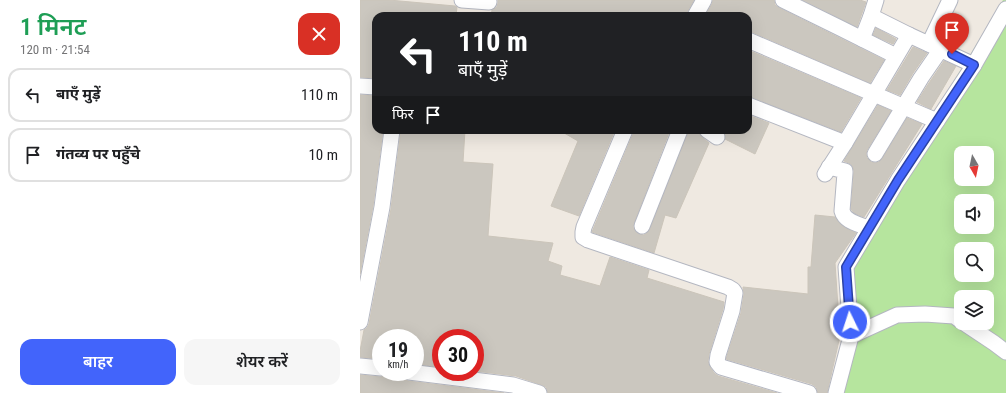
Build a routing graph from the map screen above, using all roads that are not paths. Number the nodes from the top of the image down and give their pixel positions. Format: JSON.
{"nodes":[{"id":1,"x":462,"y":0,"type":"edge"},
{"id":2,"x":704,"y":0,"type":"edge"},
{"id":3,"x":783,"y":0,"type":"edge"},
{"id":4,"x":876,"y":0,"type":"edge"},
{"id":5,"x":950,"y":0,"type":"edge"},
{"id":6,"x":488,"y":2,"type":"dead end"},
{"id":7,"x":1006,"y":9,"type":"edge"},
{"id":8,"x":697,"y":12,"type":"edge"},
{"id":9,"x":871,"y":16,"type":"junction"},
{"id":10,"x":909,"y":35,"type":"junction"},
{"id":11,"x":862,"y":39,"type":"junction"},
{"id":12,"x":752,"y":42,"type":"edge"},
{"id":13,"x":935,"y":47,"type":"junction"},
{"id":14,"x":896,"y":56,"type":"junction"},
{"id":15,"x":974,"y":65,"type":"junction"},
{"id":16,"x":360,"y":86,"type":"edge"},
{"id":17,"x":372,"y":87,"type":"edge"},
{"id":18,"x":874,"y":94,"type":"junction"},
{"id":19,"x":752,"y":107,"type":"edge"},
{"id":20,"x":904,"y":107,"type":"junction"},
{"id":21,"x":937,"y":120,"type":"junction"},
{"id":22,"x":391,"y":134,"type":"edge"},
{"id":23,"x":622,"y":134,"type":"edge"},
{"id":24,"x":678,"y":134,"type":"edge"},
{"id":25,"x":845,"y":143,"type":"junction"},
{"id":26,"x":875,"y":154,"type":"dead end"},
{"id":27,"x":642,"y":226,"type":"dead end"},
{"id":28,"x":868,"y":228,"type":"junction"},
{"id":29,"x":954,"y":316,"type":"edge"},
{"id":30,"x":360,"y":322,"type":"edge"},
{"id":31,"x":974,"y":330,"type":"edge"},
{"id":32,"x":851,"y":336,"type":"junction"},
{"id":33,"x":1006,"y":352,"type":"edge"},
{"id":34,"x":360,"y":366,"type":"edge"},
{"id":35,"x":372,"y":367,"type":"edge"},
{"id":36,"x":424,"y":374,"type":"edge"},
{"id":37,"x":539,"y":393,"type":"edge"},
{"id":38,"x":809,"y":393,"type":"edge"},
{"id":39,"x":836,"y":393,"type":"edge"}],
"edges":[{"from":1,"to":6,"type":"street"},
{"from":2,"to":8,"type":"street"},
{"from":3,"to":11,"type":"street"},
{"from":4,"to":9,"type":"street"},
{"from":5,"to":13,"type":"street"},
{"from":7,"to":15,"type":"street"},
{"from":9,"to":10,"type":"street"},
{"from":9,"to":11,"type":"street"},
{"from":10,"to":13,"type":"street"},
{"from":10,"to":14,"type":"street"},
{"from":11,"to":14,"type":"street"},
{"from":12,"to":18,"type":"street"},
{"from":13,"to":15,"type":"street"},
{"from":13,"to":20,"type":"street"},
{"from":14,"to":18,"type":"street"},
{"from":15,"to":21,"type":"street"},
{"from":16,"to":17,"type":"street"},
{"from":18,"to":20,"type":"street"},
{"from":18,"to":25,"type":"street"},
{"from":19,"to":25,"type":"street"},
{"from":20,"to":21,"type":"street"},
{"from":20,"to":26,"type":"street"},
{"from":21,"to":28,"type":"street"},
{"from":22,"to":30,"type":"street"},
{"from":23,"to":38,"type":"street"},
{"from":24,"to":27,"type":"street"},
{"from":25,"to":28,"type":"street"},
{"from":28,"to":32,"type":"street"},
{"from":29,"to":32,"type":"street"},
{"from":31,"to":33,"type":"street"},
{"from":32,"to":39,"type":"street"},
{"from":34,"to":35,"type":"street"},
{"from":36,"to":37,"type":"street"}]}
